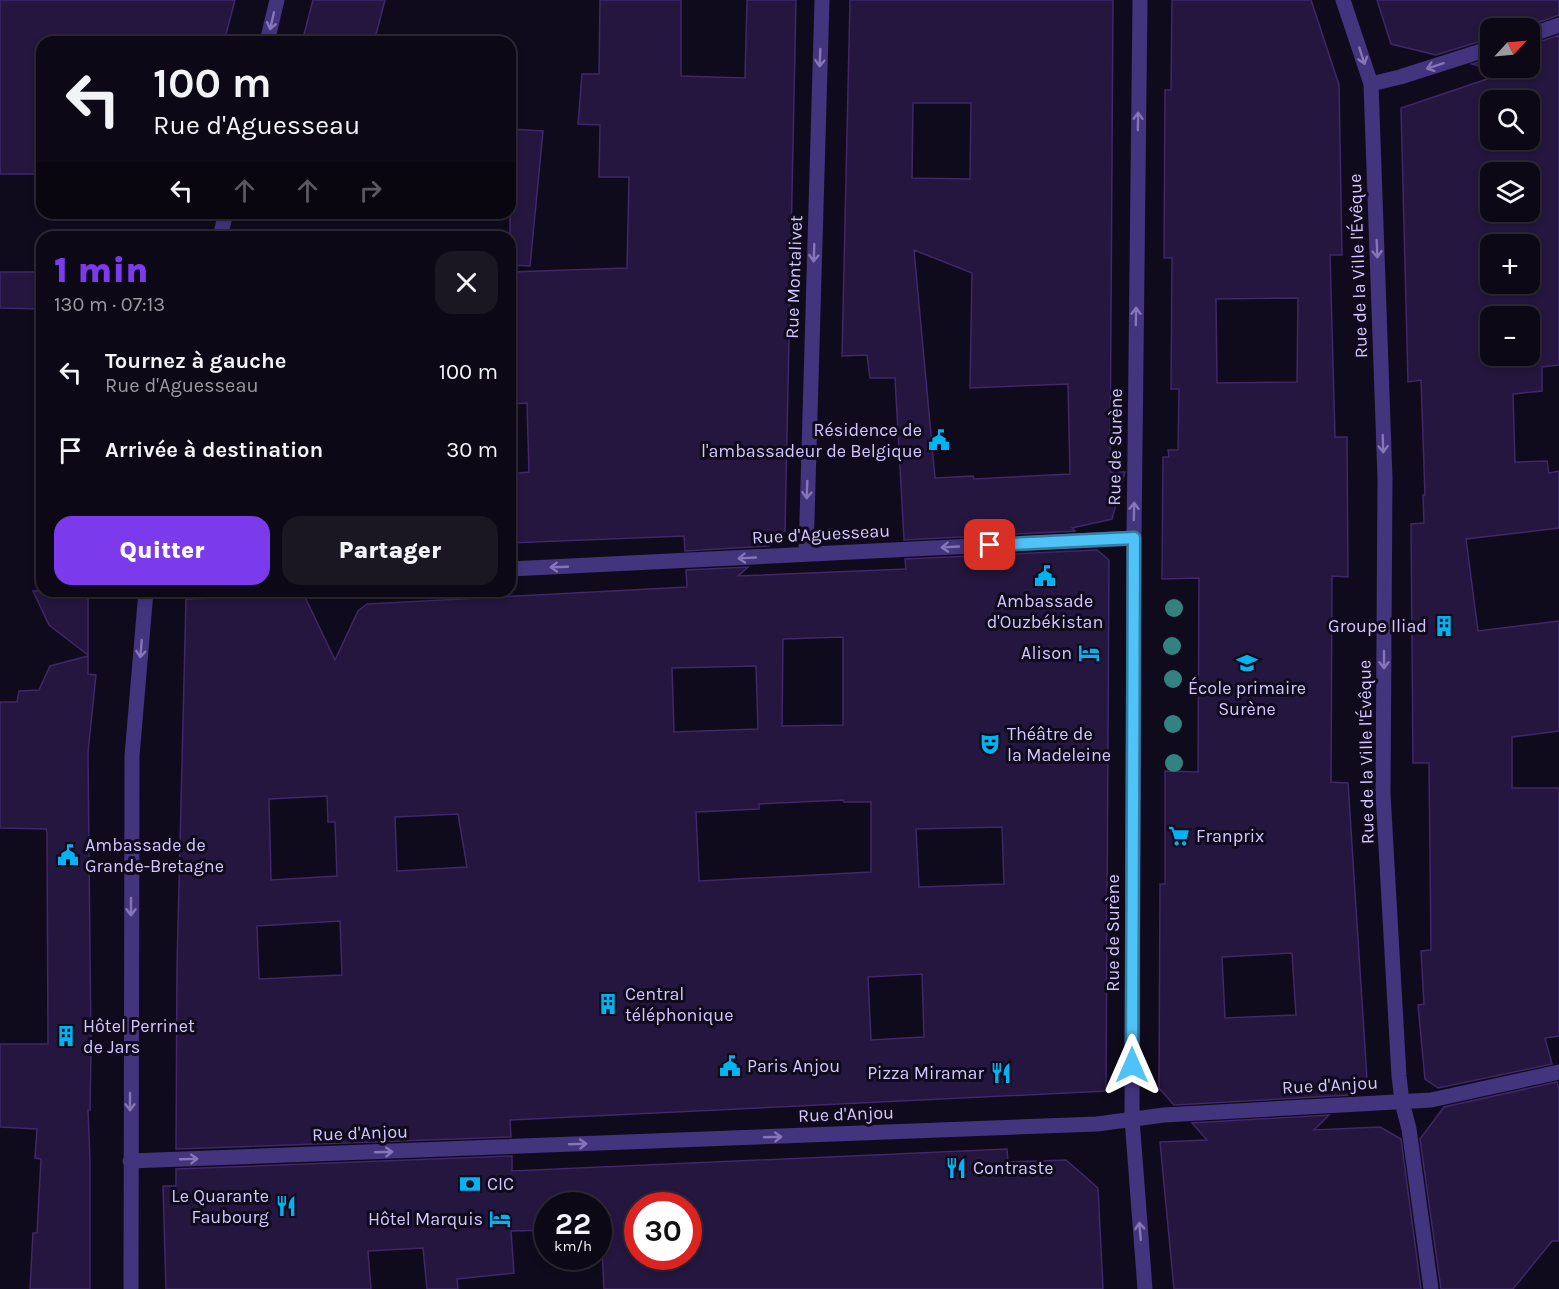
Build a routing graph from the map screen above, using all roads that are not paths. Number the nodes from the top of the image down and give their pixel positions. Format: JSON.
{"nodes":[{"id":1,"x":277,"y":0,"type":"edge"},
{"id":2,"x":822,"y":0,"type":"edge"},
{"id":3,"x":1140,"y":0,"type":"edge"},
{"id":4,"x":1343,"y":0,"type":"edge"},
{"id":5,"x":1559,"y":25,"type":"edge"},
{"id":6,"x":1540,"y":32,"type":"edge"},
{"id":7,"x":268,"y":36,"type":"edge"},
{"id":8,"x":1480,"y":52,"type":"edge"},
{"id":9,"x":1371,"y":84,"type":"junction"},
{"id":10,"x":1134,"y":538,"type":"junction"},
{"id":11,"x":806,"y":554,"type":"junction"},
{"id":12,"x":516,"y":569,"type":"edge"},
{"id":13,"x":145,"y":597,"type":"edge"},
{"id":14,"x":1559,"y":1072,"type":"edge"},
{"id":15,"x":1402,"y":1102,"type":"junction"},
{"id":16,"x":1132,"y":1119,"type":"junction"},
{"id":17,"x":130,"y":1161,"type":"junction"},
{"id":18,"x":131,"y":1289,"type":"edge"},
{"id":19,"x":1145,"y":1289,"type":"edge"},
{"id":20,"x":1431,"y":1289,"type":"edge"}],
"edges":[{"from":1,"to":7,"type":"street","one_way":true},
{"from":2,"to":11,"type":"street","name":"Rue Montalivet","one_way":true},
{"from":10,"to":3,"type":"street","name":"Rue de Surène","one_way":true},
{"from":4,"to":9,"type":"street","name":"Rue de la Ville l'Évêque","one_way":true},
{"from":5,"to":6,"type":"street"},
{"from":8,"to":9,"type":"street","one_way":true},
{"from":9,"to":15,"type":"street","name":"Rue de la Ville l'Évêque","one_way":true},
{"from":10,"to":11,"type":"street","name":"Rue d'Aguesseau","one_way":true},
{"from":10,"to":16,"type":"street","name":"Rue de Surène"},
{"from":11,"to":12,"type":"street","name":"Rue d'Aguesseau","one_way":true},
{"from":13,"to":17,"type":"street","one_way":true},
{"from":14,"to":15,"type":"street","name":"Rue d'Anjou"},
{"from":15,"to":16,"type":"street","name":"Rue d'Anjou"},
{"from":15,"to":20,"type":"street","name":"Rue de la Ville l'Évêque"},
{"from":17,"to":16,"type":"street","name":"Rue d'Anjou","one_way":true},
{"from":19,"to":16,"type":"street","name":"Rue de Surène","one_way":true},
{"from":17,"to":18,"type":"street"}]}
